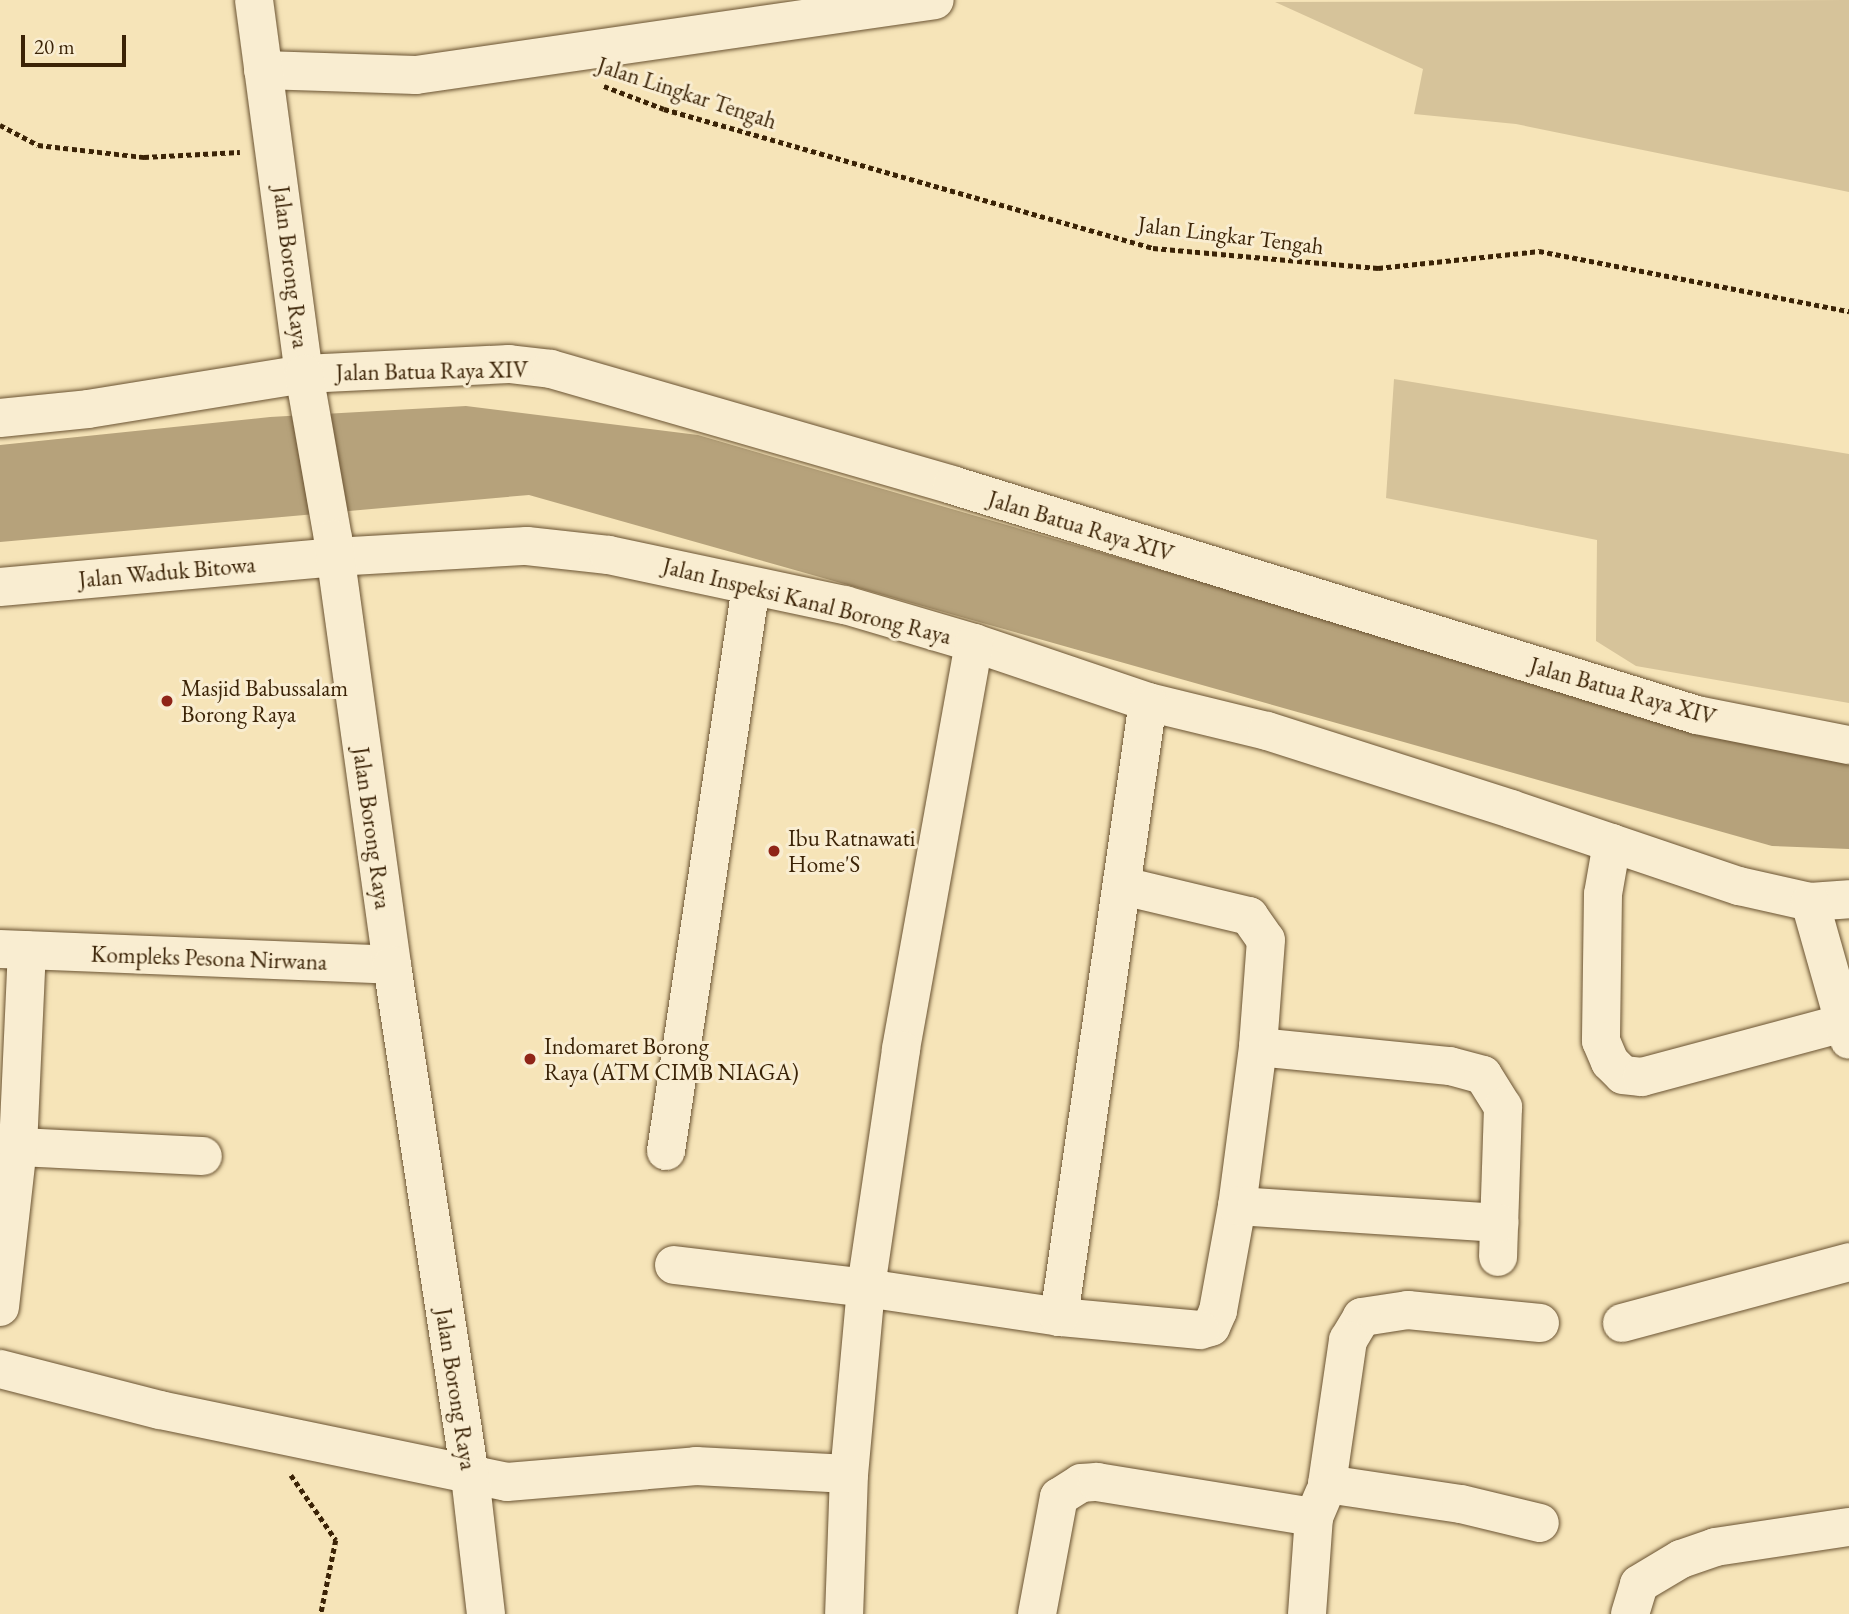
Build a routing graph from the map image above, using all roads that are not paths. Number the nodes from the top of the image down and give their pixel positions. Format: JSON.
{"nodes":[{"id":1,"x":254,"y":0,"type":"edge"},
{"id":2,"x":935,"y":0,"type":"edge"},
{"id":3,"x":847,"y":5,"type":"edge"},
{"id":4,"x":263,"y":70,"type":"junction"},
{"id":5,"x":307,"y":389,"type":"junction"},
{"id":6,"x":0,"y":418,"type":"edge"},
{"id":7,"x":334,"y":548,"type":"junction"},
{"id":8,"x":751,"y":586,"type":"junction"},
{"id":9,"x":0,"y":587,"type":"edge"},
{"id":10,"x":974,"y":643,"type":"junction"},
{"id":11,"x":1148,"y":702,"type":"junction"},
{"id":12,"x":1849,"y":745,"type":"edge"},
{"id":13,"x":1612,"y":843,"type":"junction"},
{"id":14,"x":1123,"y":886,"type":"junction"},
{"id":15,"x":1849,"y":899,"type":"edge"},
{"id":16,"x":1810,"y":902,"type":"junction"},
{"id":17,"x":13,"y":950,"type":"edge"},
{"id":18,"x":391,"y":965,"type":"junction"},
{"id":19,"x":1847,"y":1031,"type":"edge"},
{"id":20,"x":1258,"y":1048,"type":"junction"},
{"id":21,"x":18,"y":1147,"type":"junction"},
{"id":22,"x":666,"y":1151,"type":"dead end"},
{"id":23,"x":203,"y":1156,"type":"dead end"},
{"id":24,"x":1237,"y":1206,"type":"junction"},
{"id":25,"x":1849,"y":1262,"type":"edge"},
{"id":26,"x":674,"y":1265,"type":"dead end"},
{"id":27,"x":866,"y":1288,"type":"junction"},
{"id":28,"x":0,"y":1307,"type":"edge"},
{"id":29,"x":1059,"y":1317,"type":"junction"},
{"id":30,"x":1540,"y":1323,"type":"dead end"},
{"id":31,"x":1622,"y":1323,"type":"dead end"},
{"id":32,"x":0,"y":1369,"type":"edge"},
{"id":33,"x":849,"y":1474,"type":"junction"},
{"id":34,"x":470,"y":1476,"type":"junction"},
{"id":35,"x":1321,"y":1501,"type":"junction"},
{"id":36,"x":1540,"y":1523,"type":"dead end"},
{"id":37,"x":1849,"y":1527,"type":"edge"},
{"id":38,"x":486,"y":1614,"type":"edge"},
{"id":39,"x":844,"y":1614,"type":"edge"},
{"id":40,"x":1037,"y":1614,"type":"edge"},
{"id":41,"x":1307,"y":1614,"type":"edge"},
{"id":42,"x":1630,"y":1614,"type":"edge"}],
"edges":[{"from":1,"to":4,"type":"street","name":"Jalan Borong Raya"},
{"from":2,"to":3,"type":"street"},
{"from":3,"to":4,"type":"street"},
{"from":4,"to":5,"type":"street","name":"Jalan Borong Raya"},
{"from":5,"to":6,"type":"street","name":"Jalan Batua Raya XIV"},
{"from":5,"to":7,"type":"street","name":"Jalan Borong Raya"},
{"from":5,"to":12,"type":"street","name":"Jalan Batua Raya XIV"},
{"from":7,"to":8,"type":"street","name":"Jalan Inspeksi Kanal Borong Raya"},
{"from":7,"to":9,"type":"street","name":"Jalan Waduk Bitowa"},
{"from":7,"to":18,"type":"street","name":"Jalan Borong Raya"},
{"from":8,"to":10,"type":"street","name":"Jalan Inspeksi Kanal Borong Raya"},
{"from":8,"to":22,"type":"street"},
{"from":10,"to":11,"type":"street","name":"Jalan Inspeksi Kanal Borong Raya"},
{"from":10,"to":27,"type":"street"},
{"from":11,"to":13,"type":"street","name":"Jalan Inspeksi Kanal Borong Raya"},
{"from":11,"to":14,"type":"street"},
{"from":13,"to":16,"type":"street","name":"Jalan Inspeksi Kanal Borong Raya"},
{"from":13,"to":19,"type":"street"},
{"from":14,"to":20,"type":"street"},
{"from":14,"to":29,"type":"street"},
{"from":15,"to":16,"type":"street","name":"Jalan Inspeksi Kanal Borong Raya"},
{"from":16,"to":19,"type":"street"},
{"from":17,"to":18,"type":"street","name":"Kompleks Pesona Nirwana"},
{"from":17,"to":21,"type":"street","name":"Kompleks Pesona Nirwana"},
{"from":18,"to":34,"type":"street","name":"Jalan Borong Raya"},
{"from":20,"to":24,"type":"street"},
{"from":20,"to":24,"type":"street"},
{"from":21,"to":23,"type":"street"},
{"from":21,"to":28,"type":"street","name":"Kompleks Pesona Nirwana"},
{"from":24,"to":29,"type":"street"},
{"from":25,"to":31,"type":"street"},
{"from":26,"to":27,"type":"street"},
{"from":27,"to":29,"type":"street"},
{"from":27,"to":33,"type":"street"},
{"from":30,"to":35,"type":"street"},
{"from":32,"to":34,"type":"street"},
{"from":33,"to":34,"type":"street"},
{"from":33,"to":39,"type":"street"},
{"from":34,"to":38,"type":"street","name":"Jalan Borong Raya"},
{"from":35,"to":36,"type":"street"},
{"from":35,"to":40,"type":"street"},
{"from":35,"to":41,"type":"street"},
{"from":37,"to":42,"type":"street"}]}
